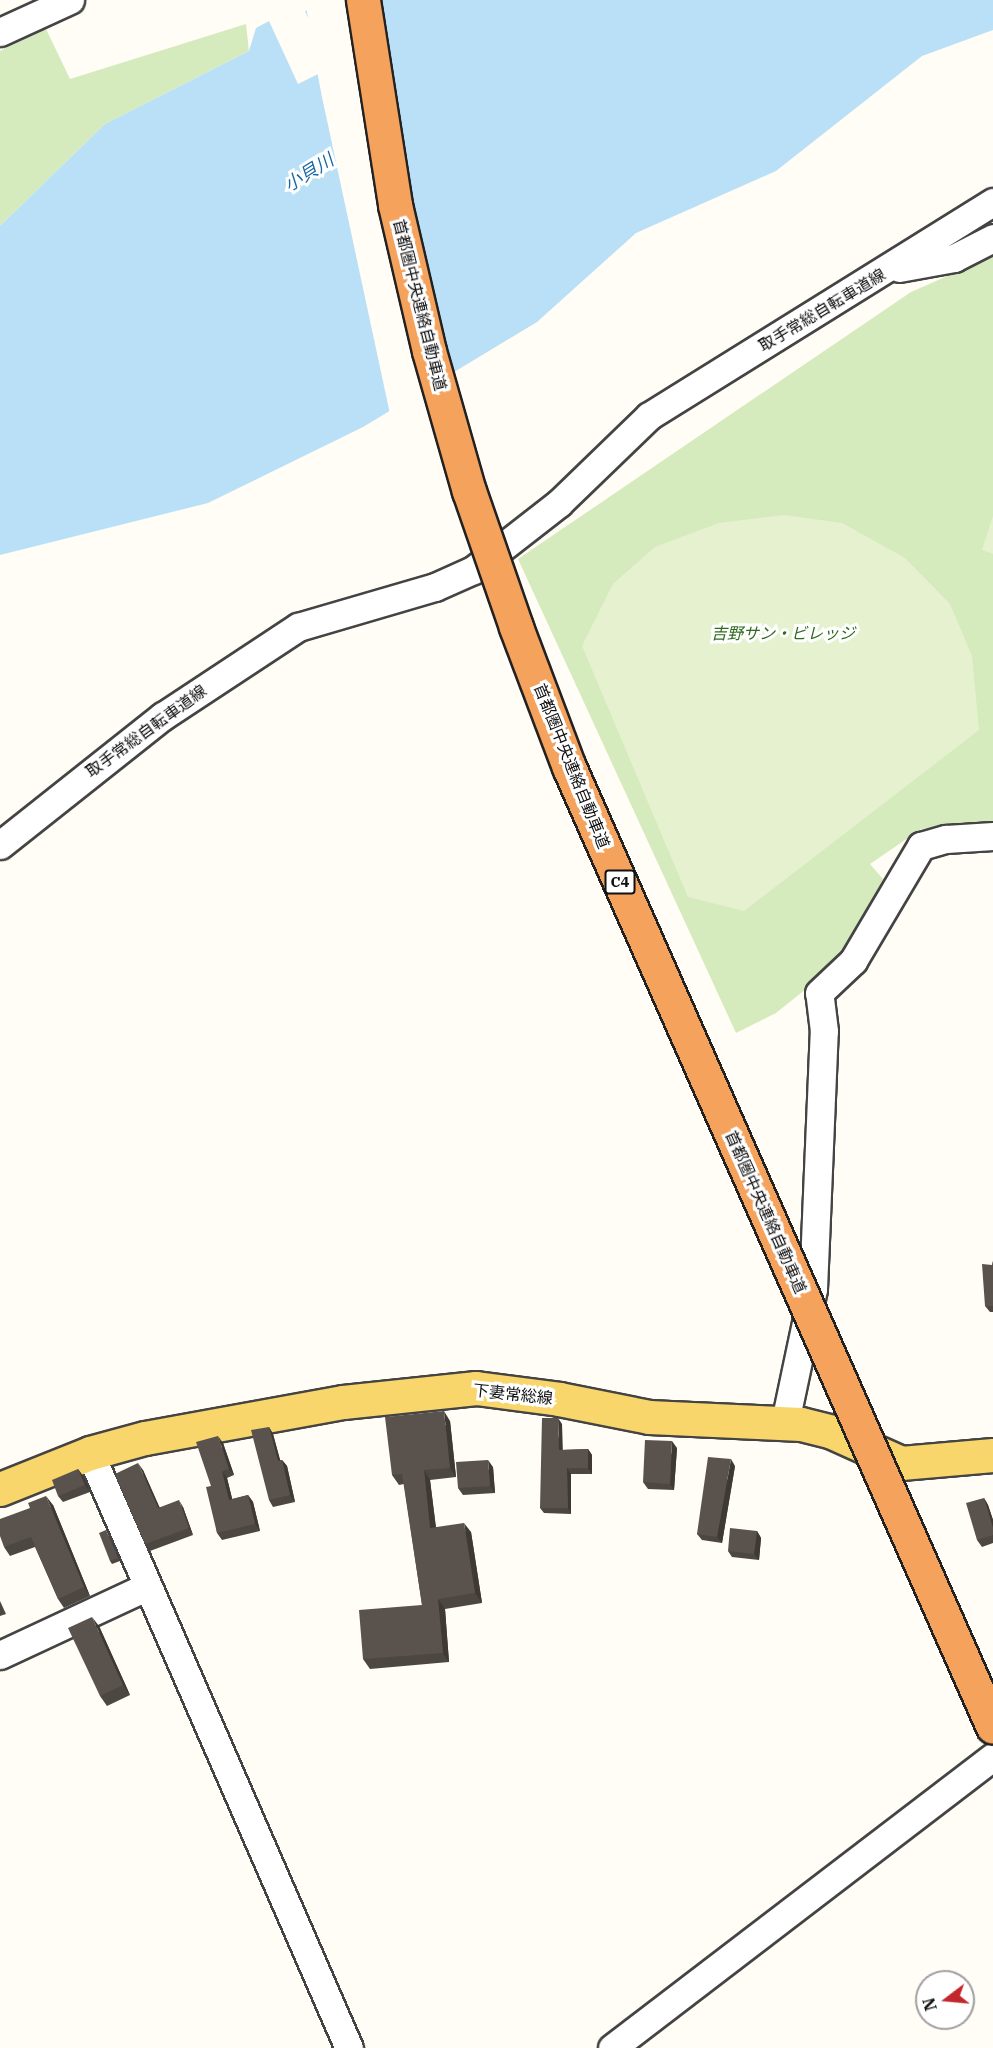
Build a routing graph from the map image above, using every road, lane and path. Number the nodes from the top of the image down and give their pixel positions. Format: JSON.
{"nodes":[{"id":1,"x":70,"y":0,"type":"edge"},
{"id":2,"x":363,"y":0,"type":"edge"},
{"id":3,"x":0,"y":32,"type":"edge"},
{"id":4,"x":993,"y":202,"type":"edge"},
{"id":5,"x":993,"y":238,"type":"edge"},
{"id":6,"x":886,"y":271,"type":"junction"},
{"id":7,"x":993,"y":836,"type":"edge"},
{"id":8,"x":0,"y":845,"type":"edge"},
{"id":9,"x":785,"y":1422,"type":"junction"},
{"id":10,"x":90,"y":1453,"type":"junction"},
{"id":11,"x":993,"y":1455,"type":"edge"},
{"id":12,"x":0,"y":1489,"type":"edge"},
{"id":13,"x":146,"y":1587,"type":"junction"},
{"id":14,"x":0,"y":1655,"type":"edge"},
{"id":15,"x":993,"y":1727,"type":"edge"},
{"id":16,"x":993,"y":1757,"type":"edge"},
{"id":17,"x":349,"y":2048,"type":"edge"},
{"id":18,"x":612,"y":2048,"type":"edge"}],
"edges":[{"from":1,"to":3,"type":"street"},
{"from":2,"to":15,"type":"highway","name":"首都圏中央連絡自動車道","number":"C4","bridge":true},
{"from":4,"to":6,"type":"street","name":"取手常総自転車道線"},
{"from":5,"to":6,"type":"street"},
{"from":6,"to":8,"type":"street","name":"取手常総自転車道線"},
{"from":7,"to":9,"type":"street"},
{"from":9,"to":10,"type":"main road","name":"下妻常総線"},
{"from":9,"to":11,"type":"main road","name":"下妻常総線"},
{"from":10,"to":12,"type":"main road","name":"下妻常総線"},
{"from":10,"to":13,"type":"street"},
{"from":13,"to":14,"type":"street"},
{"from":13,"to":17,"type":"street"},
{"from":16,"to":18,"type":"street"}]}
